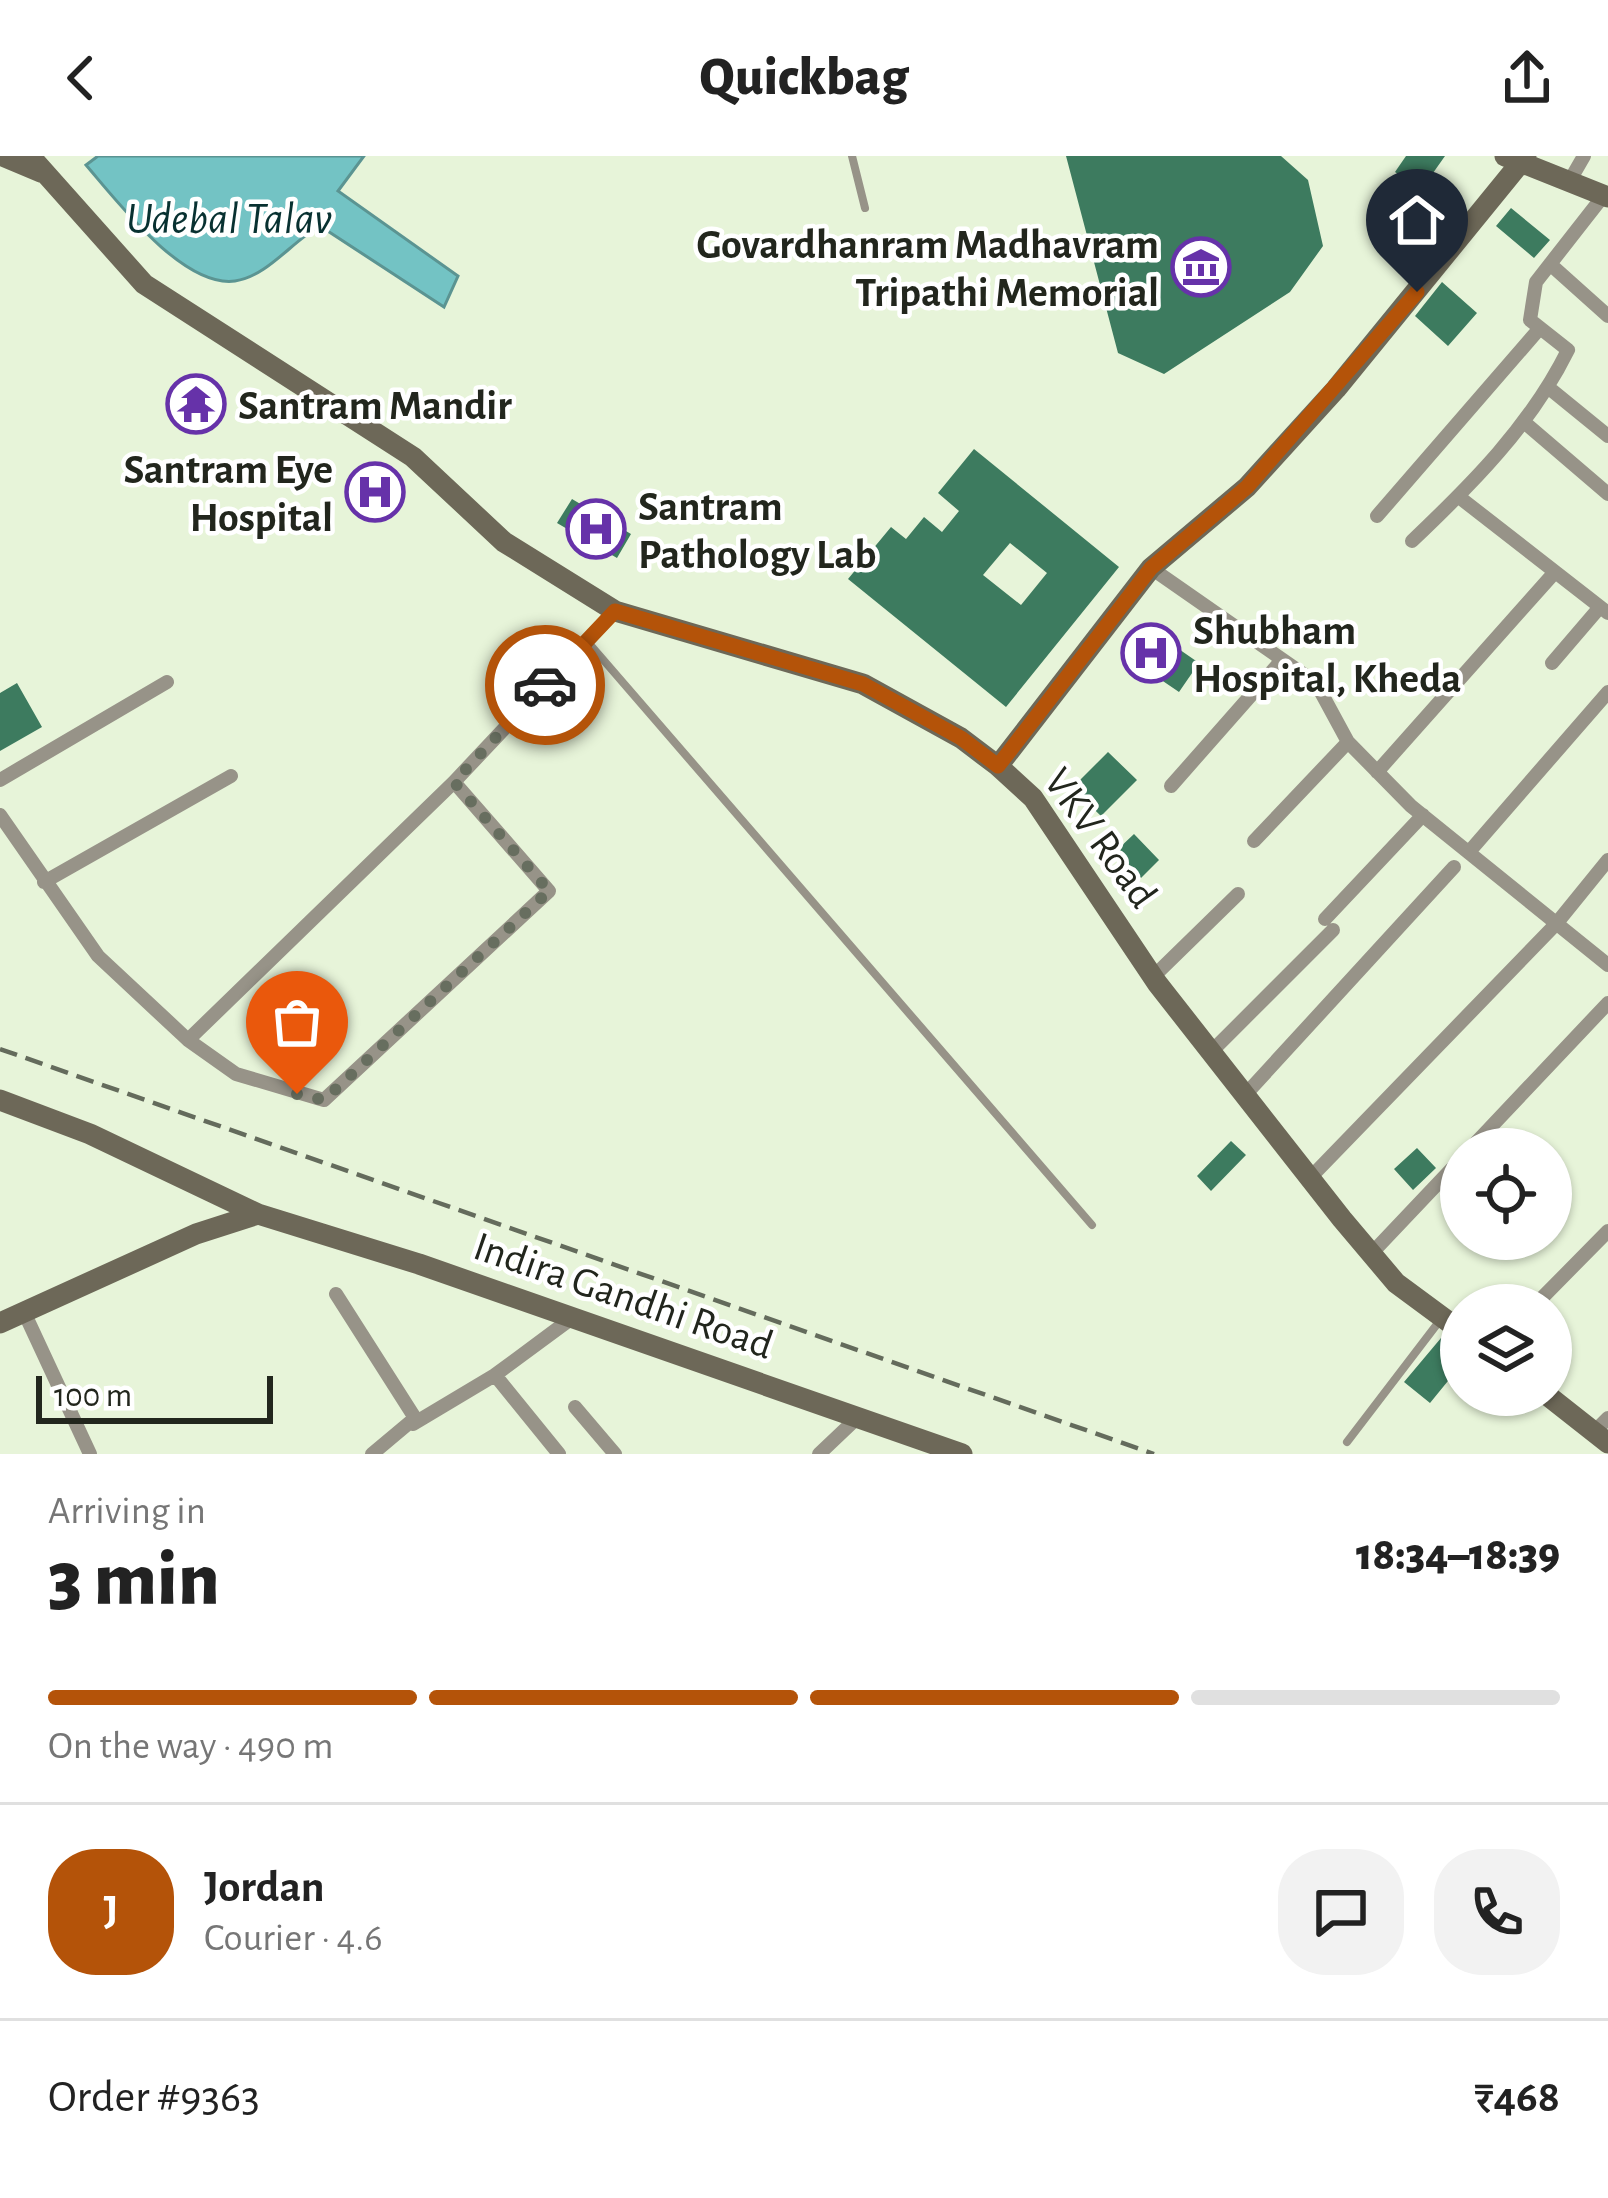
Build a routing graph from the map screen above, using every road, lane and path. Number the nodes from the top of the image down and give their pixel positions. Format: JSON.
{"nodes":[{"id":1,"x":3,"y":156,"type":"edge"},
{"id":2,"x":852,"y":156,"type":"edge"},
{"id":3,"x":1584,"y":156,"type":"edge"},
{"id":4,"x":1517,"y":159,"type":"edge"},
{"id":5,"x":36,"y":164,"type":"edge"},
{"id":6,"x":1569,"y":182,"type":"junction"},
{"id":7,"x":1602,"y":200,"type":"edge"},
{"id":8,"x":866,"y":208,"type":"dead end"},
{"id":9,"x":1608,"y":220,"type":"edge"},
{"id":10,"x":1550,"y":264,"type":"junction"},
{"id":11,"x":1608,"y":316,"type":"edge"},
{"id":12,"x":1540,"y":328,"type":"junction"},
{"id":13,"x":1549,"y":388,"type":"junction"},
{"id":14,"x":1524,"y":422,"type":"junction"},
{"id":15,"x":1608,"y":436,"type":"edge"},
{"id":16,"x":1608,"y":494,"type":"edge"},
{"id":17,"x":1459,"y":497,"type":"junction"},
{"id":18,"x":1377,"y":516,"type":"dead end"},
{"id":19,"x":1412,"y":541,"type":"dead end"},
{"id":20,"x":1151,"y":568,"type":"junction"},
{"id":21,"x":1555,"y":572,"type":"junction"},
{"id":22,"x":1604,"y":610,"type":"edge"},
{"id":23,"x":615,"y":611,"type":"junction"},
{"id":24,"x":586,"y":641,"type":"junction"},
{"id":25,"x":1282,"y":660,"type":"junction"},
{"id":26,"x":1552,"y":663,"type":"dead end"},
{"id":27,"x":166,"y":682,"type":"dead end"},
{"id":28,"x":1608,"y":692,"type":"edge"},
{"id":29,"x":1348,"y":742,"type":"junction"},
{"id":30,"x":998,"y":766,"type":"junction"},
{"id":31,"x":1377,"y":772,"type":"junction"},
{"id":32,"x":231,"y":776,"type":"dead end"},
{"id":33,"x":0,"y":780,"type":"edge"},
{"id":34,"x":454,"y":782,"type":"junction"},
{"id":35,"x":1171,"y":786,"type":"dead end"},
{"id":36,"x":0,"y":815,"type":"edge"},
{"id":37,"x":1423,"y":815,"type":"junction"},
{"id":38,"x":1254,"y":841,"type":"dead end"},
{"id":39,"x":1469,"y":852,"type":"junction"},
{"id":40,"x":1608,"y":860,"type":"edge"},
{"id":41,"x":1454,"y":867,"type":"dead end"},
{"id":42,"x":44,"y":882,"type":"junction"},
{"id":43,"x":1238,"y":895,"type":"dead end"},
{"id":44,"x":1556,"y":924,"type":"junction"},
{"id":45,"x":1608,"y":965,"type":"edge"},
{"id":46,"x":1153,"y":976,"type":"junction"},
{"id":47,"x":1608,"y":1003,"type":"edge"},
{"id":48,"x":188,"y":1040,"type":"junction"},
{"id":49,"x":1211,"y":1052,"type":"junction"},
{"id":50,"x":1245,"y":1095,"type":"junction"},
{"id":51,"x":0,"y":1100,"type":"edge"},
{"id":52,"x":1490,"y":1128,"type":"edge"},
{"id":53,"x":1310,"y":1178,"type":"junction"},
{"id":54,"x":1440,"y":1181,"type":"edge"},
{"id":55,"x":258,"y":1214,"type":"junction"},
{"id":56,"x":1092,"y":1225,"type":"dead end"},
{"id":57,"x":1608,"y":1231,"type":"edge"},
{"id":58,"x":1371,"y":1254,"type":"junction"},
{"id":59,"x":1556,"y":1284,"type":"edge"},
{"id":60,"x":336,"y":1294,"type":"dead end"},
{"id":61,"x":24,"y":1312,"type":"junction"},
{"id":62,"x":1440,"y":1315,"type":"edge"},
{"id":63,"x":572,"y":1318,"type":"junction"},
{"id":64,"x":0,"y":1323,"type":"edge"},
{"id":65,"x":1440,"y":1337,"type":"edge"},
{"id":66,"x":495,"y":1375,"type":"junction"},
{"id":67,"x":575,"y":1407,"type":"dead end"},
{"id":68,"x":1572,"y":1411,"type":"edge"},
{"id":69,"x":857,"y":1418,"type":"junction"},
{"id":70,"x":412,"y":1424,"type":"junction"},
{"id":71,"x":1603,"y":1431,"type":"edge"},
{"id":72,"x":1347,"y":1442,"type":"dead end"},
{"id":73,"x":90,"y":1454,"type":"edge"},
{"id":74,"x":372,"y":1454,"type":"edge"},
{"id":75,"x":559,"y":1454,"type":"edge"},
{"id":76,"x":615,"y":1454,"type":"edge"},
{"id":77,"x":819,"y":1454,"type":"edge"},
{"id":78,"x":962,"y":1454,"type":"edge"}],
"edges":[{"from":1,"to":5,"type":"street","name":"VKV Road"},
{"from":2,"to":8,"type":"lane"},
{"from":3,"to":6,"type":"street"},
{"from":4,"to":6,"type":"street"},
{"from":4,"to":20,"type":"street"},
{"from":5,"to":23,"type":"street","name":"VKV Road"},
{"from":6,"to":7,"type":"street"},
{"from":7,"to":9,"type":"street"},
{"from":7,"to":10,"type":"street"},
{"from":10,"to":11,"type":"street"},
{"from":10,"to":12,"type":"street"},
{"from":12,"to":13,"type":"street"},
{"from":12,"to":18,"type":"street"},
{"from":13,"to":14,"type":"street"},
{"from":13,"to":15,"type":"street"},
{"from":14,"to":16,"type":"street"},
{"from":14,"to":17,"type":"street"},
{"from":17,"to":19,"type":"street"},
{"from":17,"to":21,"type":"street"},
{"from":20,"to":25,"type":"street"},
{"from":20,"to":30,"type":"street"},
{"from":21,"to":22,"type":"street"},
{"from":21,"to":31,"type":"street"},
{"from":22,"to":26,"type":"street"},
{"from":23,"to":24,"type":"street"},
{"from":23,"to":30,"type":"street","name":"VKV Road"},
{"from":24,"to":34,"type":"street"},
{"from":24,"to":56,"type":"lane"},
{"from":25,"to":29,"type":"street"},
{"from":25,"to":35,"type":"street"},
{"from":27,"to":33,"type":"street"},
{"from":28,"to":39,"type":"street"},
{"from":29,"to":31,"type":"street"},
{"from":29,"to":38,"type":"street"},
{"from":30,"to":46,"type":"street","name":"VKV Road"},
{"from":31,"to":37,"type":"street"},
{"from":32,"to":42,"type":"street"},
{"from":34,"to":48,"type":"street"},
{"from":34,"to":48,"type":"street"},
{"from":36,"to":42,"type":"street"},
{"from":37,"to":39,"type":"street"},
{"from":37,"to":49,"type":"street"},
{"from":39,"to":44,"type":"street"},
{"from":40,"to":44,"type":"street"},
{"from":41,"to":50,"type":"street"},
{"from":42,"to":48,"type":"street"},
{"from":43,"to":46,"type":"street"},
{"from":44,"to":45,"type":"street"},
{"from":44,"to":53,"type":"street"},
{"from":46,"to":49,"type":"street","name":"VKV Road"},
{"from":47,"to":52,"type":"street"},
{"from":49,"to":50,"type":"street","name":"VKV Road"},
{"from":50,"to":53,"type":"street","name":"VKV Road"},
{"from":51,"to":55,"type":"street","name":"Indira Gandhi Road"},
{"from":53,"to":58,"type":"street","name":"VKV Road"},
{"from":54,"to":58,"type":"street"},
{"from":55,"to":61,"type":"street"},
{"from":55,"to":63,"type":"street","name":"Indira Gandhi Road"},
{"from":57,"to":59,"type":"street"},
{"from":58,"to":62,"type":"street","name":"VKV Road"},
{"from":60,"to":70,"type":"street"},
{"from":61,"to":64,"type":"street"},
{"from":61,"to":73,"type":"street"},
{"from":63,"to":66,"type":"street"},
{"from":63,"to":69,"type":"street","name":"Indira Gandhi Road"},
{"from":65,"to":72,"type":"lane"},
{"from":66,"to":70,"type":"street"},
{"from":66,"to":75,"type":"street"},
{"from":67,"to":76,"type":"street"},
{"from":68,"to":71,"type":"street"},
{"from":69,"to":77,"type":"street"},
{"from":69,"to":78,"type":"street","name":"Indira Gandhi Road"},
{"from":70,"to":74,"type":"street"}]}
